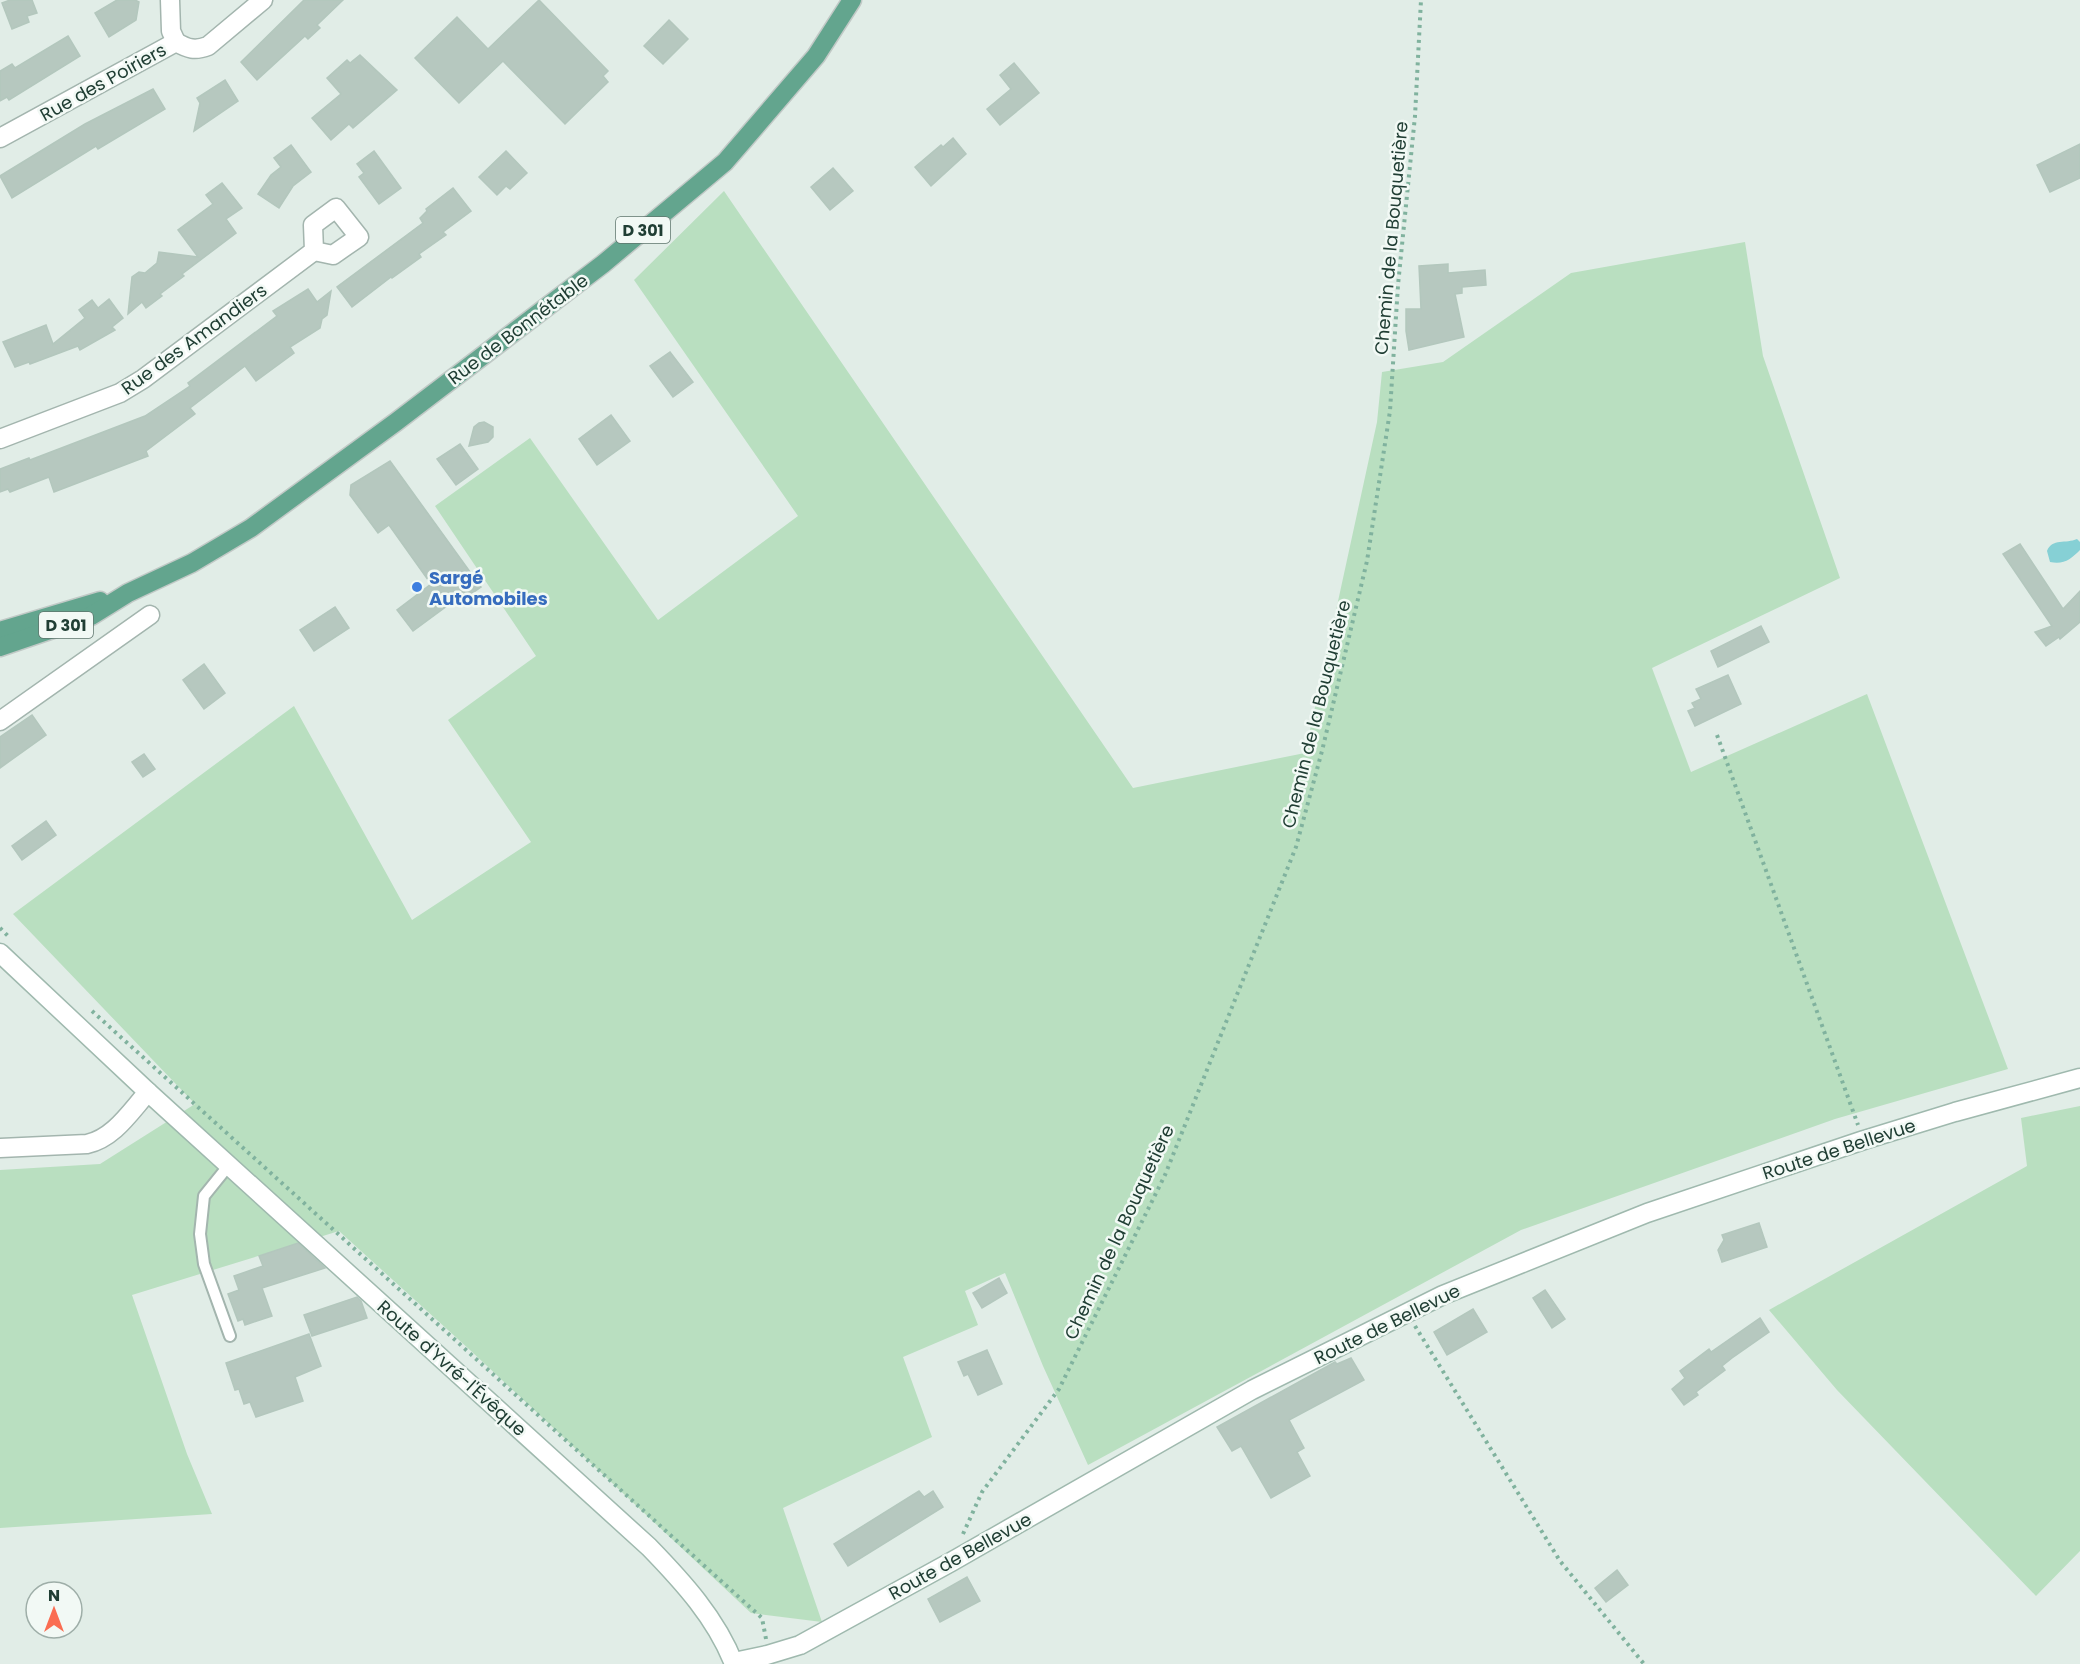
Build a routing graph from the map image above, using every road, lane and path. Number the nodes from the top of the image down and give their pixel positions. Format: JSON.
{"nodes":[{"id":1,"x":170,"y":0,"type":"edge"},
{"id":2,"x":263,"y":0,"type":"edge"},
{"id":3,"x":852,"y":0,"type":"edge"},
{"id":4,"x":1421,"y":0,"type":"edge"},
{"id":5,"x":176,"y":42,"type":"junction"},
{"id":6,"x":0,"y":138,"type":"edge"},
{"id":7,"x":314,"y":251,"type":"dead end"},
{"id":8,"x":0,"y":439,"type":"edge"},
{"id":9,"x":128,"y":593,"type":"junction"},
{"id":10,"x":150,"y":615,"type":"dead end"},
{"id":11,"x":0,"y":631,"type":"edge"},
{"id":12,"x":0,"y":646,"type":"edge"},
{"id":13,"x":0,"y":721,"type":"edge"},
{"id":14,"x":1716,"y":735,"type":"dead end"},
{"id":15,"x":0,"y":928,"type":"edge"},
{"id":16,"x":5,"y":945,"type":"edge"},
{"id":17,"x":89,"y":1009,"type":"dead end"},
{"id":18,"x":2080,"y":1078,"type":"edge"},
{"id":19,"x":148,"y":1092,"type":"junction"},
{"id":20,"x":1864,"y":1140,"type":"junction"},
{"id":21,"x":0,"y":1148,"type":"edge"},
{"id":22,"x":229,"y":1165,"type":"junction"},
{"id":23,"x":1407,"y":1313,"type":"junction"},
{"id":24,"x":230,"y":1336,"type":"dead end"},
{"id":25,"x":951,"y":1562,"type":"junction"},
{"id":26,"x":767,"y":1655,"type":"junction"},
{"id":27,"x":730,"y":1663,"type":"edge"},
{"id":28,"x":1644,"y":1664,"type":"edge"}],
"edges":[{"from":1,"to":5,"type":"street"},
{"from":2,"to":5,"type":"street","name":"Rue des Poiriers"},
{"from":3,"to":9,"type":"main road","name":"Rue de Bonnétable","number":"D 301"},
{"from":4,"to":25,"type":"path","name":"Chemin de la Bouquetière"},
{"from":5,"to":6,"type":"street","name":"Rue des Poiriers"},
{"from":7,"to":8,"type":"street","name":"Rue des Amandiers"},
{"from":9,"to":11,"type":"main road","number":"D 301"},
{"from":9,"to":12,"type":"main road","number":"D 301"},
{"from":10,"to":13,"type":"street"},
{"from":14,"to":20,"type":"path"},
{"from":15,"to":16,"type":"path"},
{"from":16,"to":19,"type":"street","name":"Route d'Yvré-l'Évêque"},
{"from":17,"to":26,"type":"path"},
{"from":18,"to":20,"type":"street","name":"Route de Bellevue"},
{"from":19,"to":21,"type":"street"},
{"from":19,"to":22,"type":"street","name":"Route d'Yvré-l'Évêque"},
{"from":20,"to":23,"type":"street","name":"Route de Bellevue"},
{"from":22,"to":24,"type":"lane"},
{"from":22,"to":27,"type":"street","name":"Route d'Yvré-l'Évêque"},
{"from":23,"to":25,"type":"street","name":"Route de Bellevue"},
{"from":23,"to":28,"type":"path"},
{"from":25,"to":26,"type":"street","name":"Route de Bellevue"},
{"from":26,"to":27,"type":"street","name":"Route de Bellevue"}]}
